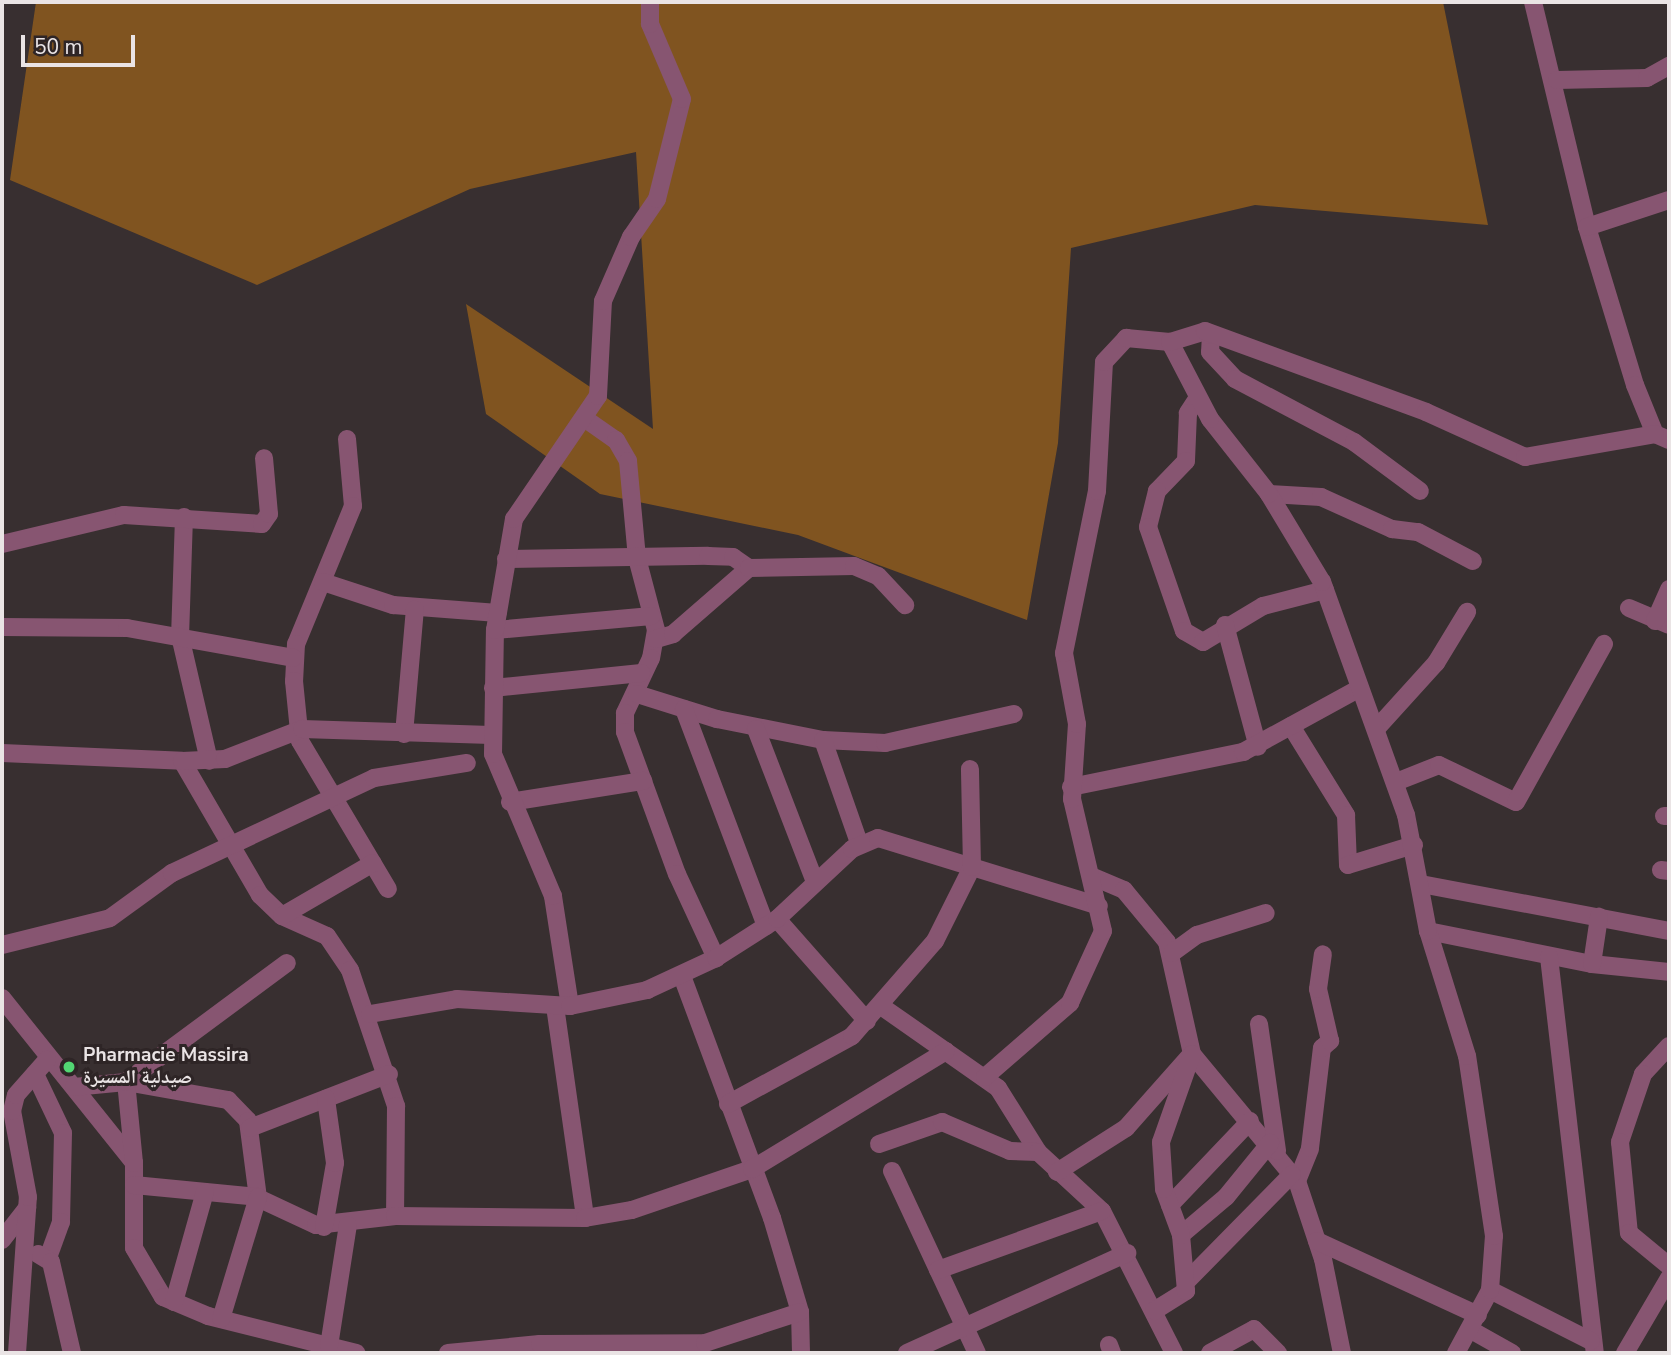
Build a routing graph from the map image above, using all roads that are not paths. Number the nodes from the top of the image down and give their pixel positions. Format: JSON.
{"nodes":[{"id":1,"x":650,"y":2,"type":"edge"},
{"id":2,"x":1533,"y":2,"type":"edge"},
{"id":3,"x":1669,"y":66,"type":"edge"},
{"id":4,"x":1557,"y":80,"type":"junction"},
{"id":5,"x":1669,"y":200,"type":"edge"},
{"id":6,"x":1587,"y":227,"type":"junction"},
{"id":7,"x":1211,"y":334,"type":"junction"},
{"id":8,"x":1170,"y":342,"type":"junction"},
{"id":9,"x":1197,"y":399,"type":"junction"},
{"id":10,"x":584,"y":418,"type":"junction"},
{"id":11,"x":1662,"y":437,"type":"edge"},
{"id":12,"x":347,"y":439,"type":"dead end"},
{"id":13,"x":264,"y":458,"type":"dead end"},
{"id":14,"x":1420,"y":491,"type":"dead end"},
{"id":15,"x":1269,"y":494,"type":"junction"},
{"id":16,"x":184,"y":517,"type":"junction"},
{"id":17,"x":2,"y":544,"type":"edge"},
{"id":18,"x":638,"y":558,"type":"junction"},
{"id":19,"x":506,"y":559,"type":"junction"},
{"id":20,"x":1473,"y":561,"type":"dead end"},
{"id":21,"x":749,"y":568,"type":"junction"},
{"id":22,"x":323,"y":582,"type":"junction"},
{"id":23,"x":1669,"y":589,"type":"edge"},
{"id":24,"x":1325,"y":590,"type":"junction"},
{"id":25,"x":905,"y":605,"type":"dead end"},
{"id":26,"x":1629,"y":608,"type":"dead end"},
{"id":27,"x":415,"y":609,"type":"junction"},
{"id":28,"x":1467,"y":611,"type":"dead end"},
{"id":29,"x":651,"y":616,"type":"junction"},
{"id":30,"x":496,"y":621,"type":"junction"},
{"id":31,"x":1662,"y":623,"type":"edge"},
{"id":32,"x":1225,"y":625,"type":"junction"},
{"id":33,"x":2,"y":627,"type":"edge"},
{"id":34,"x":180,"y":636,"type":"junction"},
{"id":35,"x":656,"y":639,"type":"junction"},
{"id":36,"x":1604,"y":644,"type":"dead end"},
{"id":37,"x":293,"y":658,"type":"junction"},
{"id":38,"x":641,"y":673,"type":"junction"},
{"id":39,"x":493,"y":688,"type":"junction"},
{"id":40,"x":1360,"y":688,"type":"junction"},
{"id":41,"x":637,"y":694,"type":"junction"},
{"id":42,"x":684,"y":709,"type":"junction"},
{"id":43,"x":1014,"y":714,"type":"dead end"},
{"id":44,"x":1291,"y":726,"type":"junction"},
{"id":45,"x":1377,"y":728,"type":"junction"},
{"id":46,"x":302,"y":729,"type":"junction"},
{"id":47,"x":756,"y":729,"type":"junction"},
{"id":48,"x":404,"y":734,"type":"junction"},
{"id":49,"x":491,"y":735,"type":"junction"},
{"id":50,"x":823,"y":740,"type":"junction"},
{"id":51,"x":1258,"y":747,"type":"junction"},
{"id":52,"x":2,"y":753,"type":"edge"},
{"id":53,"x":182,"y":761,"type":"junction"},
{"id":54,"x":209,"y":761,"type":"junction"},
{"id":55,"x":467,"y":764,"type":"dead end"},
{"id":56,"x":970,"y":769,"type":"dead end"},
{"id":57,"x":643,"y":781,"type":"junction"},
{"id":58,"x":1396,"y":782,"type":"junction"},
{"id":59,"x":1071,"y":787,"type":"junction"},
{"id":60,"x":333,"y":796,"type":"junction"},
{"id":61,"x":510,"y":802,"type":"junction"},
{"id":62,"x":859,"y":843,"type":"junction"},
{"id":63,"x":228,"y":845,"type":"junction"},
{"id":64,"x":1414,"y":845,"type":"junction"},
{"id":65,"x":373,"y":863,"type":"junction"},
{"id":66,"x":972,"y":867,"type":"junction"},
{"id":67,"x":1091,"y":876,"type":"junction"},
{"id":68,"x":815,"y":882,"type":"junction"},
{"id":69,"x":1421,"y":884,"type":"junction"},
{"id":70,"x":388,"y":889,"type":"dead end"},
{"id":71,"x":1099,"y":906,"type":"junction"},
{"id":72,"x":1266,"y":913,"type":"dead end"},
{"id":73,"x":282,"y":916,"type":"junction"},
{"id":74,"x":1599,"y":917,"type":"junction"},
{"id":75,"x":771,"y":923,"type":"junction"},
{"id":76,"x":1669,"y":931,"type":"edge"},
{"id":77,"x":1428,"y":932,"type":"junction"},
{"id":78,"x":2,"y":946,"type":"edge"},
{"id":79,"x":1172,"y":953,"type":"junction"},
{"id":80,"x":1323,"y":954,"type":"dead end"},
{"id":81,"x":1549,"y":957,"type":"junction"},
{"id":82,"x":716,"y":958,"type":"junction"},
{"id":83,"x":287,"y":963,"type":"dead end"},
{"id":84,"x":1592,"y":964,"type":"junction"},
{"id":85,"x":1669,"y":972,"type":"edge"},
{"id":86,"x":682,"y":976,"type":"junction"},
{"id":87,"x":2,"y":998,"type":"edge"},
{"id":88,"x":562,"y":1006,"type":"junction"},
{"id":89,"x":881,"y":1006,"type":"junction"},
{"id":90,"x":370,"y":1014,"type":"junction"},
{"id":91,"x":867,"y":1021,"type":"junction"},
{"id":92,"x":1259,"y":1024,"type":"dead end"},
{"id":93,"x":1669,"y":1046,"type":"edge"},
{"id":94,"x":946,"y":1051,"type":"junction"},
{"id":95,"x":1192,"y":1054,"type":"junction"},
{"id":96,"x":47,"y":1060,"type":"junction"},
{"id":97,"x":35,"y":1074,"type":"junction"},
{"id":98,"x":389,"y":1074,"type":"junction"},
{"id":99,"x":985,"y":1077,"type":"junction"},
{"id":100,"x":126,"y":1082,"type":"junction"},
{"id":101,"x":74,"y":1087,"type":"junction"},
{"id":102,"x":326,"y":1099,"type":"junction"},
{"id":103,"x":727,"y":1104,"type":"junction"},
{"id":104,"x":1250,"y":1121,"type":"junction"},
{"id":105,"x":7,"y":1125,"type":"edge"},
{"id":106,"x":250,"y":1128,"type":"junction"},
{"id":107,"x":879,"y":1144,"type":"dead end"},
{"id":108,"x":1273,"y":1147,"type":"junction"},
{"id":109,"x":1038,"y":1152,"type":"junction"},
{"id":110,"x":134,"y":1163,"type":"junction"},
{"id":111,"x":752,"y":1169,"type":"junction"},
{"id":112,"x":892,"y":1171,"type":"dead end"},
{"id":113,"x":1057,"y":1172,"type":"junction"},
{"id":114,"x":1294,"y":1177,"type":"junction"},
{"id":115,"x":134,"y":1185,"type":"junction"},
{"id":116,"x":205,"y":1192,"type":"junction"},
{"id":117,"x":257,"y":1197,"type":"junction"},
{"id":118,"x":1170,"y":1205,"type":"junction"},
{"id":119,"x":27,"y":1208,"type":"junction"},
{"id":120,"x":1102,"y":1211,"type":"junction"},
{"id":121,"x":395,"y":1216,"type":"junction"},
{"id":122,"x":584,"y":1218,"type":"junction"},
{"id":123,"x":348,"y":1225,"type":"junction"},
{"id":124,"x":324,"y":1227,"type":"junction"},
{"id":125,"x":1181,"y":1235,"type":"junction"},
{"id":126,"x":2,"y":1240,"type":"edge"},
{"id":127,"x":1317,"y":1241,"type":"junction"},
{"id":128,"x":24,"y":1252,"type":"junction"},
{"id":129,"x":1126,"y":1253,"type":"junction"},
{"id":130,"x":48,"y":1257,"type":"junction"},
{"id":131,"x":1669,"y":1266,"type":"edge"},
{"id":132,"x":938,"y":1270,"type":"junction"},
{"id":133,"x":1669,"y":1278,"type":"edge"},
{"id":134,"x":1186,"y":1282,"type":"junction"},
{"id":135,"x":1490,"y":1290,"type":"junction"},
{"id":136,"x":174,"y":1301,"type":"junction"},
{"id":137,"x":1154,"y":1311,"type":"junction"},
{"id":138,"x":800,"y":1312,"type":"junction"},
{"id":139,"x":221,"y":1319,"type":"junction"},
{"id":140,"x":1475,"y":1322,"type":"junction"},
{"id":141,"x":963,"y":1324,"type":"junction"},
{"id":142,"x":299,"y":1346,"type":"edge"},
{"id":143,"x":329,"y":1346,"type":"junction"},
{"id":144,"x":1593,"y":1347,"type":"edge"},
{"id":145,"x":601,"y":1348,"type":"edge"},
{"id":146,"x":17,"y":1353,"type":"edge"},
{"id":147,"x":72,"y":1353,"type":"edge"},
{"id":148,"x":356,"y":1353,"type":"edge"},
{"id":149,"x":449,"y":1353,"type":"edge"},
{"id":150,"x":801,"y":1353,"type":"edge"},
{"id":151,"x":907,"y":1353,"type":"edge"},
{"id":152,"x":977,"y":1353,"type":"edge"},
{"id":153,"x":1174,"y":1353,"type":"edge"},
{"id":154,"x":1210,"y":1353,"type":"edge"},
{"id":155,"x":1278,"y":1353,"type":"edge"},
{"id":156,"x":1342,"y":1353,"type":"edge"},
{"id":157,"x":1457,"y":1353,"type":"edge"},
{"id":158,"x":1511,"y":1353,"type":"edge"},
{"id":159,"x":1625,"y":1353,"type":"edge"}],
"edges":[{"from":1,"to":10,"type":"street"},
{"from":2,"to":4,"type":"street"},
{"from":3,"to":4,"type":"street"},
{"from":4,"to":6,"type":"street"},
{"from":5,"to":6,"type":"street"},
{"from":6,"to":11,"type":"street"},
{"from":7,"to":8,"type":"street"},
{"from":7,"to":11,"type":"street"},
{"from":7,"to":14,"type":"street"},
{"from":8,"to":9,"type":"street"},
{"from":8,"to":59,"type":"street"},
{"from":9,"to":15,"type":"street"},
{"from":9,"to":32,"type":"street"},
{"from":10,"to":18,"type":"street"},
{"from":10,"to":19,"type":"street"},
{"from":12,"to":22,"type":"street"},
{"from":13,"to":16,"type":"street"},
{"from":15,"to":20,"type":"street"},
{"from":15,"to":24,"type":"street"},
{"from":16,"to":17,"type":"street"},
{"from":16,"to":34,"type":"street"},
{"from":18,"to":19,"type":"street"},
{"from":18,"to":21,"type":"street"},
{"from":18,"to":29,"type":"street"},
{"from":19,"to":30,"type":"street"},
{"from":21,"to":25,"type":"street"},
{"from":21,"to":35,"type":"street"},
{"from":22,"to":27,"type":"street"},
{"from":22,"to":37,"type":"street"},
{"from":23,"to":31,"type":"street"},
{"from":24,"to":32,"type":"street"},
{"from":24,"to":40,"type":"street"},
{"from":26,"to":31,"type":"street"},
{"from":27,"to":30,"type":"street"},
{"from":27,"to":48,"type":"street"},
{"from":28,"to":45,"type":"street"},
{"from":29,"to":30,"type":"street"},
{"from":29,"to":35,"type":"street"},
{"from":30,"to":39,"type":"street"},
{"from":32,"to":51,"type":"street"},
{"from":33,"to":34,"type":"street"},
{"from":34,"to":37,"type":"street"},
{"from":34,"to":54,"type":"street"},
{"from":35,"to":38,"type":"street"},
{"from":36,"to":58,"type":"street"},
{"from":37,"to":46,"type":"street"},
{"from":38,"to":39,"type":"street"},
{"from":38,"to":41,"type":"street"},
{"from":39,"to":49,"type":"street"},
{"from":40,"to":44,"type":"street"},
{"from":40,"to":45,"type":"street"},
{"from":41,"to":42,"type":"street"},
{"from":41,"to":57,"type":"street"},
{"from":42,"to":47,"type":"street"},
{"from":42,"to":75,"type":"street"},
{"from":43,"to":50,"type":"street"},
{"from":44,"to":51,"type":"street"},
{"from":44,"to":64,"type":"street"},
{"from":45,"to":58,"type":"street"},
{"from":46,"to":48,"type":"street"},
{"from":46,"to":54,"type":"street"},
{"from":46,"to":60,"type":"street"},
{"from":47,"to":50,"type":"street"},
{"from":47,"to":68,"type":"street"},
{"from":48,"to":49,"type":"street"},
{"from":49,"to":61,"type":"street"},
{"from":50,"to":62,"type":"street"},
{"from":51,"to":59,"type":"street"},
{"from":52,"to":53,"type":"street"},
{"from":53,"to":54,"type":"street"},
{"from":53,"to":63,"type":"street"},
{"from":55,"to":60,"type":"street"},
{"from":56,"to":66,"type":"street"},
{"from":57,"to":61,"type":"street"},
{"from":57,"to":82,"type":"street"},
{"from":58,"to":64,"type":"street"},
{"from":59,"to":67,"type":"street"},
{"from":60,"to":63,"type":"street"},
{"from":60,"to":65,"type":"street"},
{"from":61,"to":88,"type":"street"},
{"from":62,"to":66,"type":"street"},
{"from":62,"to":68,"type":"street"},
{"from":63,"to":73,"type":"street"},
{"from":63,"to":78,"type":"street"},
{"from":64,"to":69,"type":"street"},
{"from":65,"to":70,"type":"street"},
{"from":65,"to":73,"type":"street"},
{"from":66,"to":71,"type":"street"},
{"from":66,"to":89,"type":"street"},
{"from":67,"to":71,"type":"street"},
{"from":67,"to":79,"type":"street"},
{"from":68,"to":75,"type":"street"},
{"from":69,"to":74,"type":"street"},
{"from":69,"to":77,"type":"street"},
{"from":71,"to":99,"type":"street"},
{"from":72,"to":79,"type":"street"},
{"from":73,"to":90,"type":"street"},
{"from":74,"to":76,"type":"street"},
{"from":74,"to":84,"type":"street"},
{"from":75,"to":82,"type":"street"},
{"from":75,"to":91,"type":"street"},
{"from":77,"to":81,"type":"street"},
{"from":77,"to":135,"type":"street"},
{"from":79,"to":95,"type":"street"},
{"from":80,"to":114,"type":"street"},
{"from":81,"to":84,"type":"street"},
{"from":81,"to":144,"type":"street"},
{"from":82,"to":86,"type":"street"},
{"from":83,"to":100,"type":"street"},
{"from":84,"to":85,"type":"street"},
{"from":86,"to":88,"type":"street"},
{"from":86,"to":103,"type":"street"},
{"from":87,"to":96,"type":"street"},
{"from":88,"to":90,"type":"street"},
{"from":88,"to":122,"type":"street"},
{"from":89,"to":91,"type":"street"},
{"from":89,"to":94,"type":"street"},
{"from":90,"to":98,"type":"street"},
{"from":91,"to":103,"type":"street"},
{"from":92,"to":108,"type":"street"},
{"from":93,"to":131,"type":"street"},
{"from":94,"to":99,"type":"street"},
{"from":94,"to":111,"type":"street"},
{"from":95,"to":104,"type":"street"},
{"from":95,"to":113,"type":"street"},
{"from":95,"to":118,"type":"street"},
{"from":96,"to":97,"type":"street"},
{"from":96,"to":101,"type":"street"},
{"from":97,"to":105,"type":"street"},
{"from":97,"to":130,"type":"street"},
{"from":98,"to":102,"type":"street"},
{"from":98,"to":121,"type":"street"},
{"from":99,"to":109,"type":"street"},
{"from":100,"to":101,"type":"street"},
{"from":100,"to":106,"type":"street"},
{"from":100,"to":110,"type":"street"},
{"from":101,"to":110,"type":"street"},
{"from":102,"to":106,"type":"street"},
{"from":102,"to":124,"type":"street"},
{"from":103,"to":111,"type":"street"},
{"from":104,"to":108,"type":"street"},
{"from":104,"to":118,"type":"street"},
{"from":105,"to":119,"type":"street"},
{"from":106,"to":117,"type":"street"},
{"from":107,"to":109,"type":"street"},
{"from":108,"to":114,"type":"street"},
{"from":108,"to":125,"type":"street"},
{"from":109,"to":113,"type":"street"},
{"from":110,"to":115,"type":"street"},
{"from":111,"to":122,"type":"street"},
{"from":111,"to":138,"type":"street"},
{"from":112,"to":132,"type":"street"},
{"from":113,"to":120,"type":"street"},
{"from":114,"to":127,"type":"street"},
{"from":114,"to":134,"type":"street"},
{"from":115,"to":116,"type":"street"},
{"from":115,"to":136,"type":"street"},
{"from":116,"to":117,"type":"street"},
{"from":116,"to":136,"type":"street"},
{"from":117,"to":124,"type":"street"},
{"from":117,"to":139,"type":"street"},
{"from":118,"to":125,"type":"street"},
{"from":119,"to":126,"type":"street"},
{"from":119,"to":128,"type":"street"},
{"from":120,"to":129,"type":"street"},
{"from":120,"to":132,"type":"street"},
{"from":121,"to":122,"type":"street"},
{"from":121,"to":123,"type":"street"},
{"from":123,"to":124,"type":"street"},
{"from":123,"to":143,"type":"street"},
{"from":125,"to":134,"type":"street"},
{"from":127,"to":140,"type":"street"},
{"from":127,"to":156,"type":"street"},
{"from":128,"to":130,"type":"street"},
{"from":128,"to":146,"type":"street"},
{"from":129,"to":137,"type":"street"},
{"from":129,"to":141,"type":"street"},
{"from":130,"to":147,"type":"street"},
{"from":132,"to":141,"type":"street"},
{"from":133,"to":159,"type":"street"},
{"from":134,"to":137,"type":"street"},
{"from":135,"to":140,"type":"street"},
{"from":135,"to":144,"type":"street"},
{"from":136,"to":139,"type":"street"},
{"from":137,"to":153,"type":"street"},
{"from":138,"to":145,"type":"street"},
{"from":138,"to":150,"type":"street"},
{"from":139,"to":142,"type":"street"},
{"from":140,"to":157,"type":"street"},
{"from":140,"to":158,"type":"street"},
{"from":141,"to":151,"type":"street"},
{"from":141,"to":152,"type":"street"},
{"from":142,"to":143,"type":"street"},
{"from":143,"to":148,"type":"street"},
{"from":145,"to":149,"type":"street"},
{"from":154,"to":155,"type":"street"}]}
